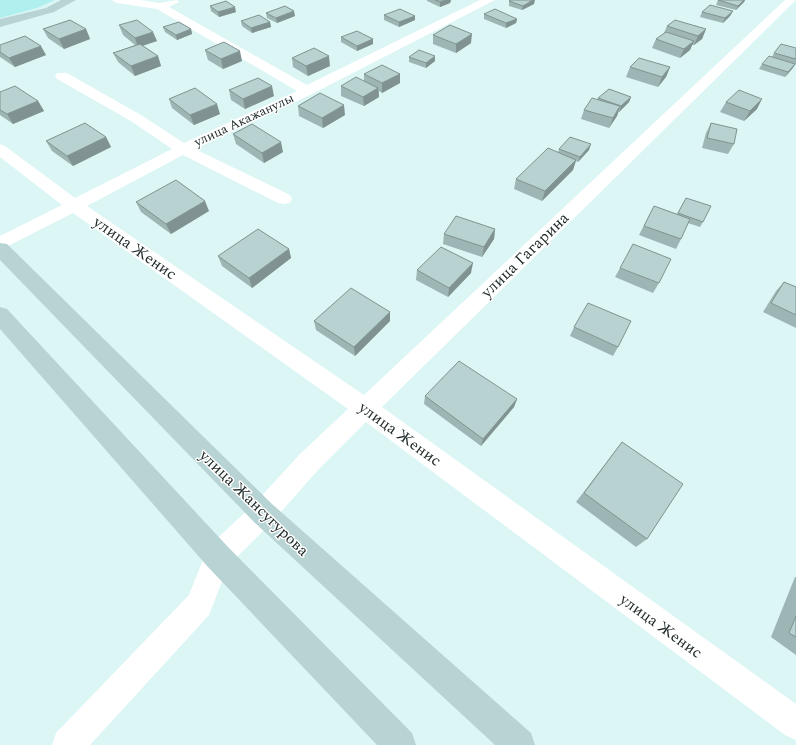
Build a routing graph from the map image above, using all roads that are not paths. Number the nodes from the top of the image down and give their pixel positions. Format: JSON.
{"nodes":[{"id":1,"x":70,"y":0,"type":"edge"},
{"id":2,"x":117,"y":0,"type":"edge"},
{"id":3,"x":178,"y":0,"type":"edge"},
{"id":4,"x":489,"y":0,"type":"edge"},
{"id":5,"x":791,"y":0,"type":"edge"},
{"id":6,"x":160,"y":6,"type":"junction"},
{"id":7,"x":3,"y":23,"type":"edge"},
{"id":8,"x":62,"y":76,"type":"dead end"},
{"id":9,"x":307,"y":91,"type":"junction"},
{"id":10,"x":0,"y":149,"type":"edge"},
{"id":11,"x":183,"y":149,"type":"junction"},
{"id":12,"x":284,"y":199,"type":"dead end"},
{"id":13,"x":75,"y":206,"type":"junction"},
{"id":14,"x":1,"y":251,"type":"edge"},
{"id":15,"x":0,"y":315,"type":"edge"},
{"id":16,"x":365,"y":408,"type":"junction"},
{"id":17,"x":262,"y":513,"type":"junction"},
{"id":18,"x":218,"y":557,"type":"junction"},
{"id":19,"x":796,"y":724,"type":"edge"},
{"id":20,"x":68,"y":745,"type":"edge"},
{"id":21,"x":400,"y":745,"type":"edge"},
{"id":22,"x":519,"y":745,"type":"edge"}],
"edges":[{"from":1,"to":7,"type":"main road"},
{"from":2,"to":6,"type":"street"},
{"from":3,"to":6,"type":"street"},
{"from":4,"to":9,"type":"street","name":"улица Акажанулы"},
{"from":5,"to":16,"type":"street","name":"улица Гагарина"},
{"from":6,"to":9,"type":"street"},
{"from":8,"to":11,"type":"street"},
{"from":9,"to":11,"type":"street","name":"улица Акажанулы"},
{"from":10,"to":13,"type":"street","name":"улица Женис"},
{"from":11,"to":12,"type":"street"},
{"from":11,"to":13,"type":"street","name":"улица Акажанулы"},
{"from":13,"to":14,"type":"street","name":"улица Акажанулы"},
{"from":13,"to":16,"type":"street","name":"улица Женис"},
{"from":14,"to":17,"type":"main road","name":"улица Жансугурова"},
{"from":15,"to":18,"type":"main road"},
{"from":16,"to":17,"type":"street","name":"улица Гагарина"},
{"from":16,"to":19,"type":"street","name":"улица Женис"},
{"from":17,"to":18,"type":"street","name":"улица Гагарина"},
{"from":17,"to":22,"type":"main road","name":"улица Жансугурова"},
{"from":18,"to":20,"type":"street"},
{"from":18,"to":21,"type":"main road"}]}
